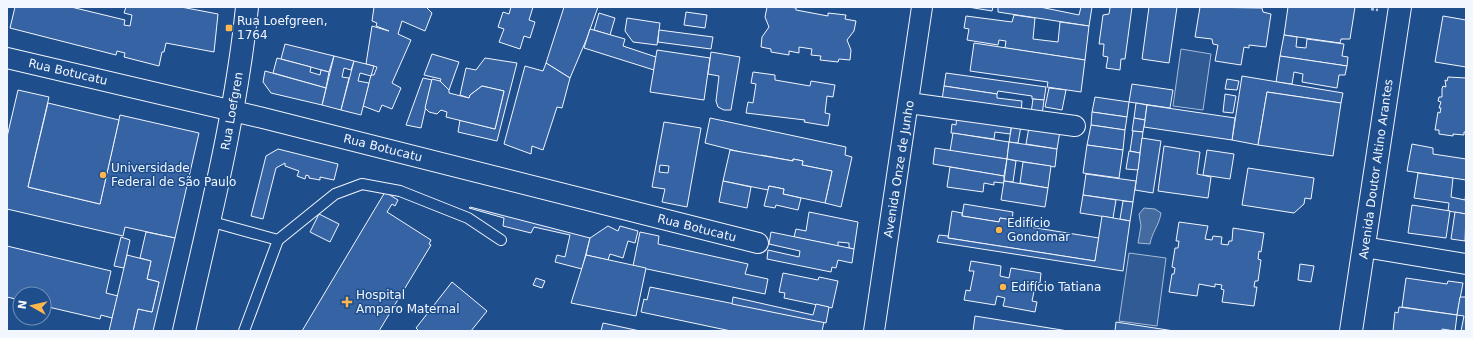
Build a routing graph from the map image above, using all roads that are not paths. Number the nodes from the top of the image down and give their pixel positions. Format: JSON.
{"nodes":[{"id":1,"x":247,"y":7,"type":"edge"},
{"id":2,"x":922,"y":7,"type":"edge"},
{"id":3,"x":1400,"y":7,"type":"edge"},
{"id":4,"x":7,"y":58,"type":"edge"},
{"id":5,"x":908,"y":102,"type":"junction"},
{"id":6,"x":233,"y":111,"type":"junction"},
{"id":7,"x":1075,"y":126,"type":"dead end"},
{"id":8,"x":209,"y":221,"type":"junction"},
{"id":9,"x":278,"y":240,"type":"junction"},
{"id":10,"x":501,"y":240,"type":"dead end"},
{"id":11,"x":758,"y":243,"type":"dead end"},
{"id":12,"x":1364,"y":247,"type":"junction"},
{"id":13,"x":1466,"y":264,"type":"edge"},
{"id":14,"x":184,"y":331,"type":"edge"},
{"id":15,"x":244,"y":331,"type":"edge"},
{"id":16,"x":874,"y":331,"type":"edge"},
{"id":17,"x":1351,"y":331,"type":"edge"}],
"edges":[{"from":1,"to":6,"type":"street","name":"Rua Loefgren"},
{"from":2,"to":5,"type":"street","name":"Avenida Onze de Junho"},
{"from":3,"to":12,"type":"street","name":"Avenida Doutor Altino Arantes"},
{"from":4,"to":6,"type":"street","name":"Rua Botucatu"},
{"from":5,"to":7,"type":"street"},
{"from":5,"to":16,"type":"street","name":"Avenida Onze de Junho"},
{"from":6,"to":8,"type":"street","name":"Rua Loefgren"},
{"from":6,"to":11,"type":"street","name":"Rua Botucatu"},
{"from":8,"to":9,"type":"lane"},
{"from":8,"to":14,"type":"street","name":"Rua Loefgren"},
{"from":9,"to":10,"type":"lane"},
{"from":9,"to":15,"type":"lane"},
{"from":12,"to":13,"type":"street"},
{"from":12,"to":17,"type":"street","name":"Avenida Doutor Altino Arantes"}]}
